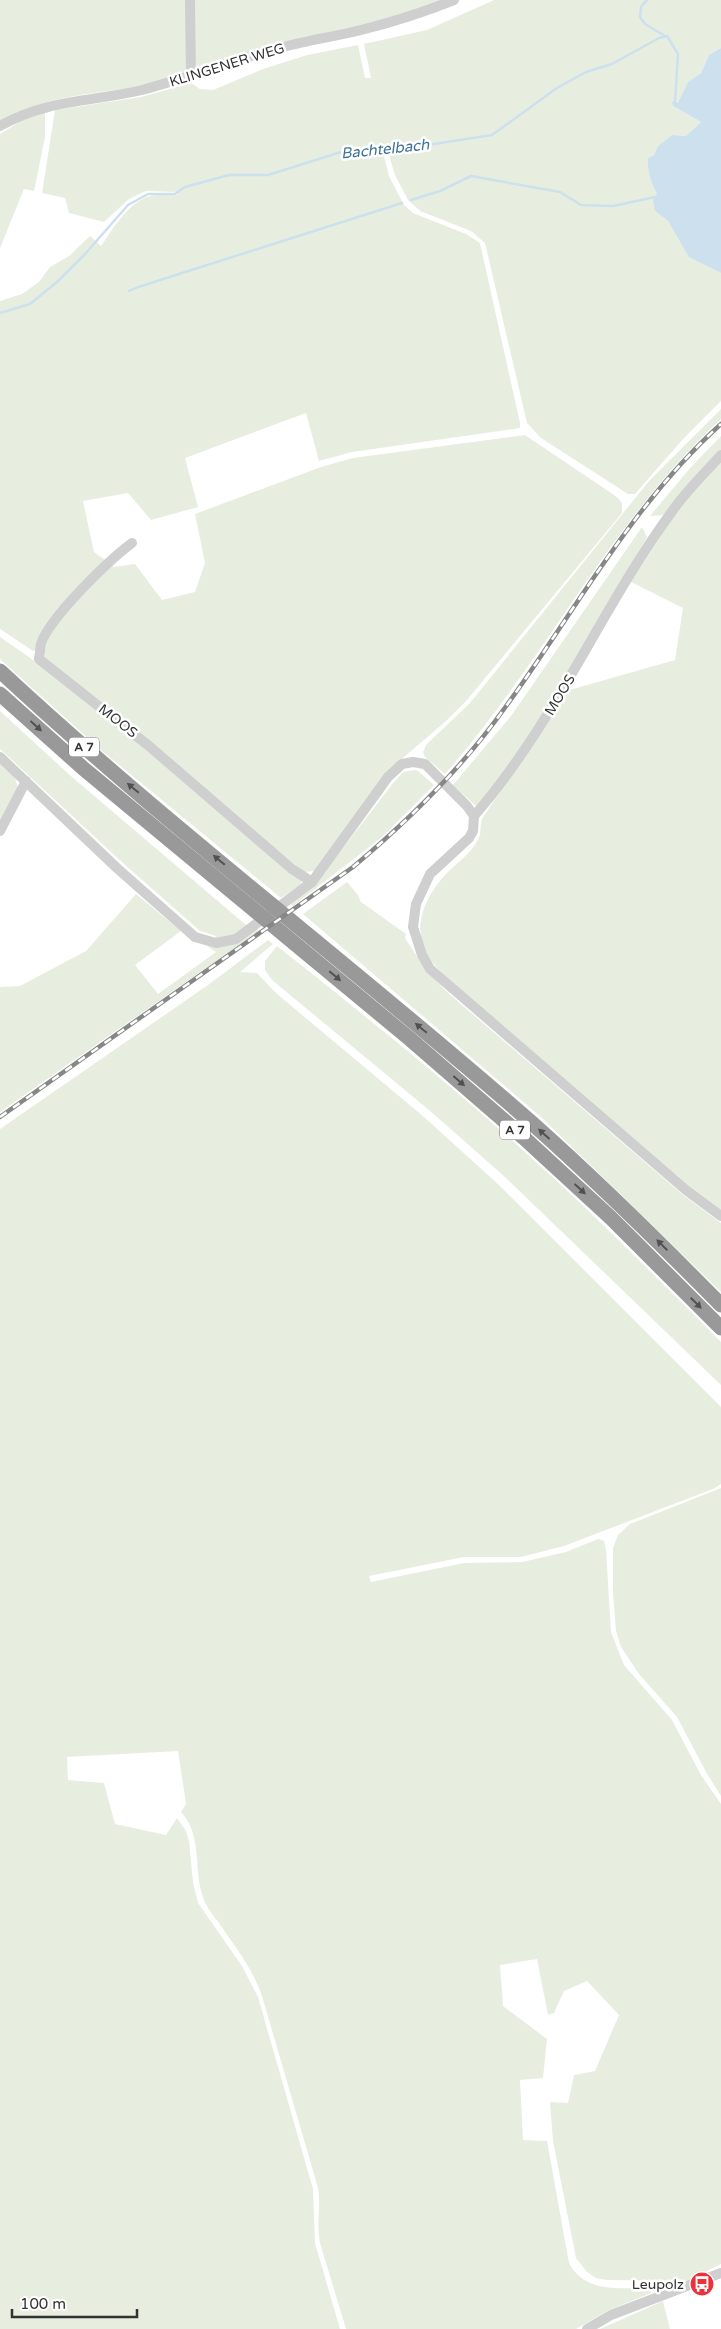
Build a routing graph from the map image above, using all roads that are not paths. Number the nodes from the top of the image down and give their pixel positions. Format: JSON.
{"nodes":[{"id":1,"x":190,"y":0,"type":"edge"},
{"id":2,"x":454,"y":0,"type":"edge"},
{"id":3,"x":190,"y":76,"type":"junction"},
{"id":4,"x":0,"y":126,"type":"edge"},
{"id":5,"x":721,"y":455,"type":"edge"},
{"id":6,"x":132,"y":543,"type":"dead end"},
{"id":7,"x":0,"y":671,"type":"edge"},
{"id":8,"x":0,"y":694,"type":"edge"},
{"id":9,"x":0,"y":757,"type":"edge"},
{"id":10,"x":26,"y":782,"type":"junction"},
{"id":11,"x":474,"y":816,"type":"junction"},
{"id":12,"x":0,"y":831,"type":"edge"},
{"id":13,"x":312,"y":882,"type":"junction"},
{"id":14,"x":303,"y":940,"type":"junction"},
{"id":15,"x":721,"y":1216,"type":"edge"},
{"id":16,"x":721,"y":1305,"type":"edge"},
{"id":17,"x":721,"y":1328,"type":"edge"},
{"id":18,"x":721,"y":2273,"type":"edge"},
{"id":19,"x":587,"y":2329,"type":"edge"}],
"edges":[{"from":1,"to":3,"type":"street"},
{"from":2,"to":3,"type":"street","name":"KLINGENER WEG"},
{"from":3,"to":4,"type":"street","name":"KLINGENER WEG"},
{"from":5,"to":11,"type":"street","name":"MOOS"},
{"from":6,"to":13,"type":"street","name":"MOOS"},
{"from":14,"to":7,"type":"highway","number":"A 7","one_way":true},
{"from":8,"to":14,"type":"highway","number":"A 7","one_way":true},
{"from":9,"to":10,"type":"street"},
{"from":10,"to":12,"type":"street"},
{"from":10,"to":13,"type":"street"},
{"from":11,"to":13,"type":"street"},
{"from":11,"to":15,"type":"street"},
{"from":16,"to":14,"type":"highway","number":"A 7","one_way":true},
{"from":14,"to":17,"type":"highway","number":"A 7","one_way":true},
{"from":18,"to":19,"type":"street"}]}
